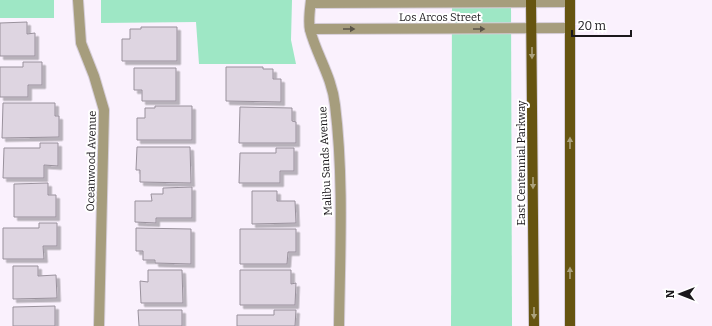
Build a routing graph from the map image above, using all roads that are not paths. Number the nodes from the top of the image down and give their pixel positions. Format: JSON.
{"nodes":[{"id":1,"x":78,"y":0,"type":"edge"},
{"id":2,"x":311,"y":1,"type":"edge"},
{"id":3,"x":532,"y":1,"type":"edge"},
{"id":4,"x":570,"y":1,"type":"edge"},
{"id":5,"x":570,"y":28,"type":"junction"},
{"id":6,"x":310,"y":29,"type":"junction"},
{"id":7,"x":532,"y":29,"type":"junction"},
{"id":8,"x":99,"y":326,"type":"edge"},
{"id":9,"x":339,"y":326,"type":"edge"},
{"id":10,"x":534,"y":326,"type":"edge"},
{"id":11,"x":570,"y":326,"type":"edge"}],
"edges":[{"from":1,"to":8,"type":"street","name":"Oceanwood Avenue"},
{"from":2,"to":3,"type":"street","name":"Los Arcos Street"},
{"from":2,"to":6,"type":"street","name":"Malibu Sands Avenue"},
{"from":3,"to":4,"type":"street","name":"Los Arcos Street"},
{"from":3,"to":7,"type":"main road","name":"East Centennial Parkway"},
{"from":4,"to":5,"type":"main road"},
{"from":5,"to":7,"type":"street","name":"Los Arcos Street"},
{"from":11,"to":5,"type":"main road","one_way":true},
{"from":6,"to":7,"type":"street","name":"Los Arcos Street","one_way":true},
{"from":6,"to":9,"type":"street","name":"Malibu Sands Avenue"},
{"from":7,"to":10,"type":"main road","name":"East Centennial Parkway","one_way":true}]}
